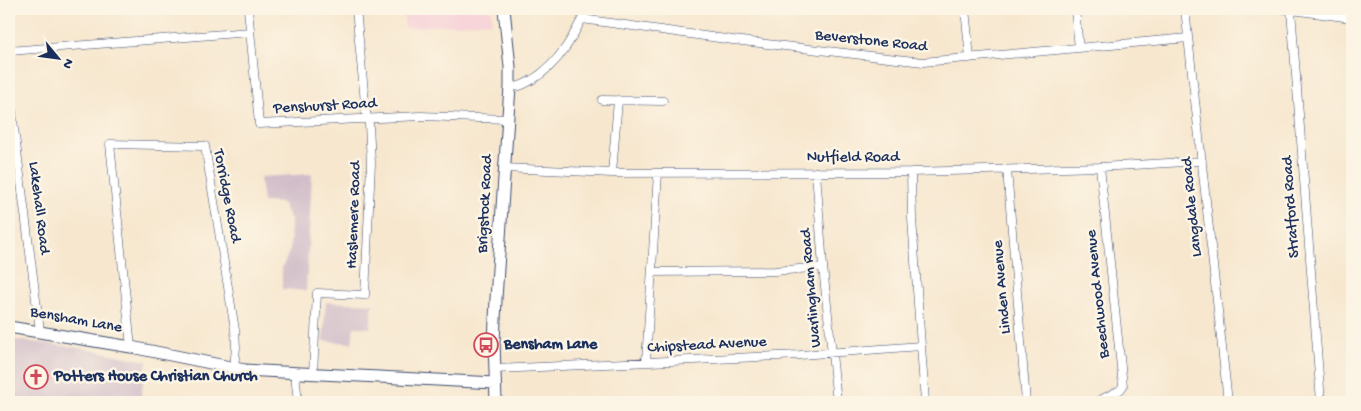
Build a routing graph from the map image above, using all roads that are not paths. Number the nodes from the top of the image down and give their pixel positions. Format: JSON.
{"nodes":[{"id":1,"x":248,"y":9,"type":"edge"},
{"id":2,"x":356,"y":9,"type":"edge"},
{"id":3,"x":504,"y":9,"type":"edge"},
{"id":4,"x":587,"y":9,"type":"edge"},
{"id":5,"x":965,"y":9,"type":"edge"},
{"id":6,"x":1075,"y":9,"type":"edge"},
{"id":7,"x":1186,"y":9,"type":"edge"},
{"id":8,"x":1288,"y":9,"type":"edge"},
{"id":9,"x":1352,"y":18,"type":"edge"},
{"id":10,"x":582,"y":19,"type":"junction"},
{"id":11,"x":250,"y":32,"type":"junction"},
{"id":12,"x":1188,"y":38,"type":"junction"},
{"id":13,"x":1078,"y":48,"type":"junction"},
{"id":14,"x":9,"y":50,"type":"edge"},
{"id":15,"x":970,"y":58,"type":"junction"},
{"id":16,"x":510,"y":86,"type":"junction"},
{"id":17,"x":9,"y":89,"type":"edge"},
{"id":18,"x":602,"y":100,"type":"dead end"},
{"id":19,"x":618,"y":100,"type":"junction"},
{"id":20,"x":663,"y":102,"type":"dead end"},
{"id":21,"x":368,"y":119,"type":"junction"},
{"id":22,"x":508,"y":119,"type":"junction"},
{"id":23,"x":1202,"y":161,"type":"junction"},
{"id":24,"x":1100,"y":167,"type":"junction"},
{"id":25,"x":504,"y":168,"type":"junction"},
{"id":26,"x":1007,"y":170,"type":"junction"},
{"id":27,"x":816,"y":172,"type":"junction"},
{"id":28,"x":911,"y":172,"type":"junction"},
{"id":29,"x":612,"y":173,"type":"junction"},
{"id":30,"x":658,"y":173,"type":"junction"},
{"id":31,"x":823,"y":267,"type":"junction"},
{"id":32,"x":652,"y":272,"type":"junction"},
{"id":33,"x":9,"y":327,"type":"edge"},
{"id":34,"x":40,"y":331,"type":"junction"},
{"id":35,"x":921,"y":346,"type":"junction"},
{"id":36,"x":132,"y":347,"type":"junction"},
{"id":37,"x":831,"y":353,"type":"junction"},
{"id":38,"x":646,"y":362,"type":"junction"},
{"id":39,"x":234,"y":368,"type":"junction"},
{"id":40,"x":494,"y":369,"type":"junction"},
{"id":41,"x":295,"y":374,"type":"junction"},
{"id":42,"x":312,"y":374,"type":"junction"},
{"id":43,"x":495,"y":383,"type":"junction"},
{"id":44,"x":298,"y":402,"type":"edge"},
{"id":45,"x":496,"y":402,"type":"edge"},
{"id":46,"x":837,"y":402,"type":"edge"},
{"id":47,"x":925,"y":402,"type":"edge"},
{"id":48,"x":1026,"y":402,"type":"edge"},
{"id":49,"x":1096,"y":402,"type":"edge"},
{"id":50,"x":1228,"y":402,"type":"edge"},
{"id":51,"x":1321,"y":402,"type":"edge"}],
"edges":[{"from":1,"to":11,"type":"street","name":"Penshurst Road"},
{"from":2,"to":21,"type":"street","name":"Haslemere Road"},
{"from":3,"to":16,"type":"street","name":"Brigstock Road"},
{"from":4,"to":10,"type":"street"},
{"from":5,"to":15,"type":"street"},
{"from":6,"to":13,"type":"street"},
{"from":7,"to":12,"type":"street","name":"Langdale Road"},
{"from":8,"to":9,"type":"street"},
{"from":8,"to":51,"type":"street","name":"Stratford Road"},
{"from":10,"to":15,"type":"street","name":"Beverstone Road"},
{"from":10,"to":16,"type":"street"},
{"from":11,"to":14,"type":"street"},
{"from":11,"to":21,"type":"street","name":"Penshurst Road"},
{"from":12,"to":13,"type":"street","name":"Beverstone Road"},
{"from":12,"to":23,"type":"street","name":"Langdale Road"},
{"from":13,"to":15,"type":"street","name":"Beverstone Road"},
{"from":16,"to":22,"type":"street","name":"Brigstock Road"},
{"from":17,"to":34,"type":"street","name":"Lakehall Road"},
{"from":18,"to":19,"type":"street"},
{"from":19,"to":20,"type":"street"},
{"from":19,"to":29,"type":"street"},
{"from":21,"to":22,"type":"street","name":"Penshurst Road"},
{"from":21,"to":42,"type":"street","name":"Haslemere Road"},
{"from":22,"to":25,"type":"street","name":"Brigstock Road"},
{"from":23,"to":24,"type":"street","name":"Nutfield Road"},
{"from":23,"to":50,"type":"street","name":"Langdale Road"},
{"from":24,"to":26,"type":"street","name":"Nutfield Road"},
{"from":24,"to":49,"type":"street","name":"Beechwood Avenue"},
{"from":25,"to":29,"type":"street","name":"Nutfield Road"},
{"from":25,"to":40,"type":"street","name":"Brigstock Road"},
{"from":26,"to":28,"type":"street","name":"Nutfield Road"},
{"from":26,"to":48,"type":"street","name":"Linden Avenue"},
{"from":27,"to":28,"type":"street","name":"Nutfield Road"},
{"from":27,"to":30,"type":"street","name":"Nutfield Road"},
{"from":27,"to":31,"type":"street","name":"Warlingham Road"},
{"from":28,"to":35,"type":"street"},
{"from":29,"to":30,"type":"street","name":"Nutfield Road"},
{"from":30,"to":32,"type":"street"},
{"from":31,"to":32,"type":"street"},
{"from":31,"to":37,"type":"street","name":"Warlingham Road"},
{"from":32,"to":38,"type":"street"},
{"from":33,"to":34,"type":"street","name":"Bensham Lane"},
{"from":34,"to":36,"type":"street","name":"Bensham Lane"},
{"from":35,"to":37,"type":"street","name":"Chipstead Avenue"},
{"from":35,"to":47,"type":"street"},
{"from":36,"to":39,"type":"street","name":"Bensham Lane"},
{"from":36,"to":39,"type":"street","name":"Torridge Road"},
{"from":37,"to":38,"type":"street","name":"Chipstead Avenue"},
{"from":37,"to":46,"type":"street","name":"Warlingham Road"},
{"from":38,"to":40,"type":"street","name":"Chipstead Avenue"},
{"from":39,"to":41,"type":"street","name":"Bensham Lane"},
{"from":40,"to":43,"type":"street","name":"Brigstock Road"},
{"from":41,"to":42,"type":"street","name":"Bensham Lane"},
{"from":41,"to":44,"type":"street"},
{"from":42,"to":43,"type":"street","name":"Bensham Lane"},
{"from":43,"to":45,"type":"street","name":"Brigstock Road"}]}
